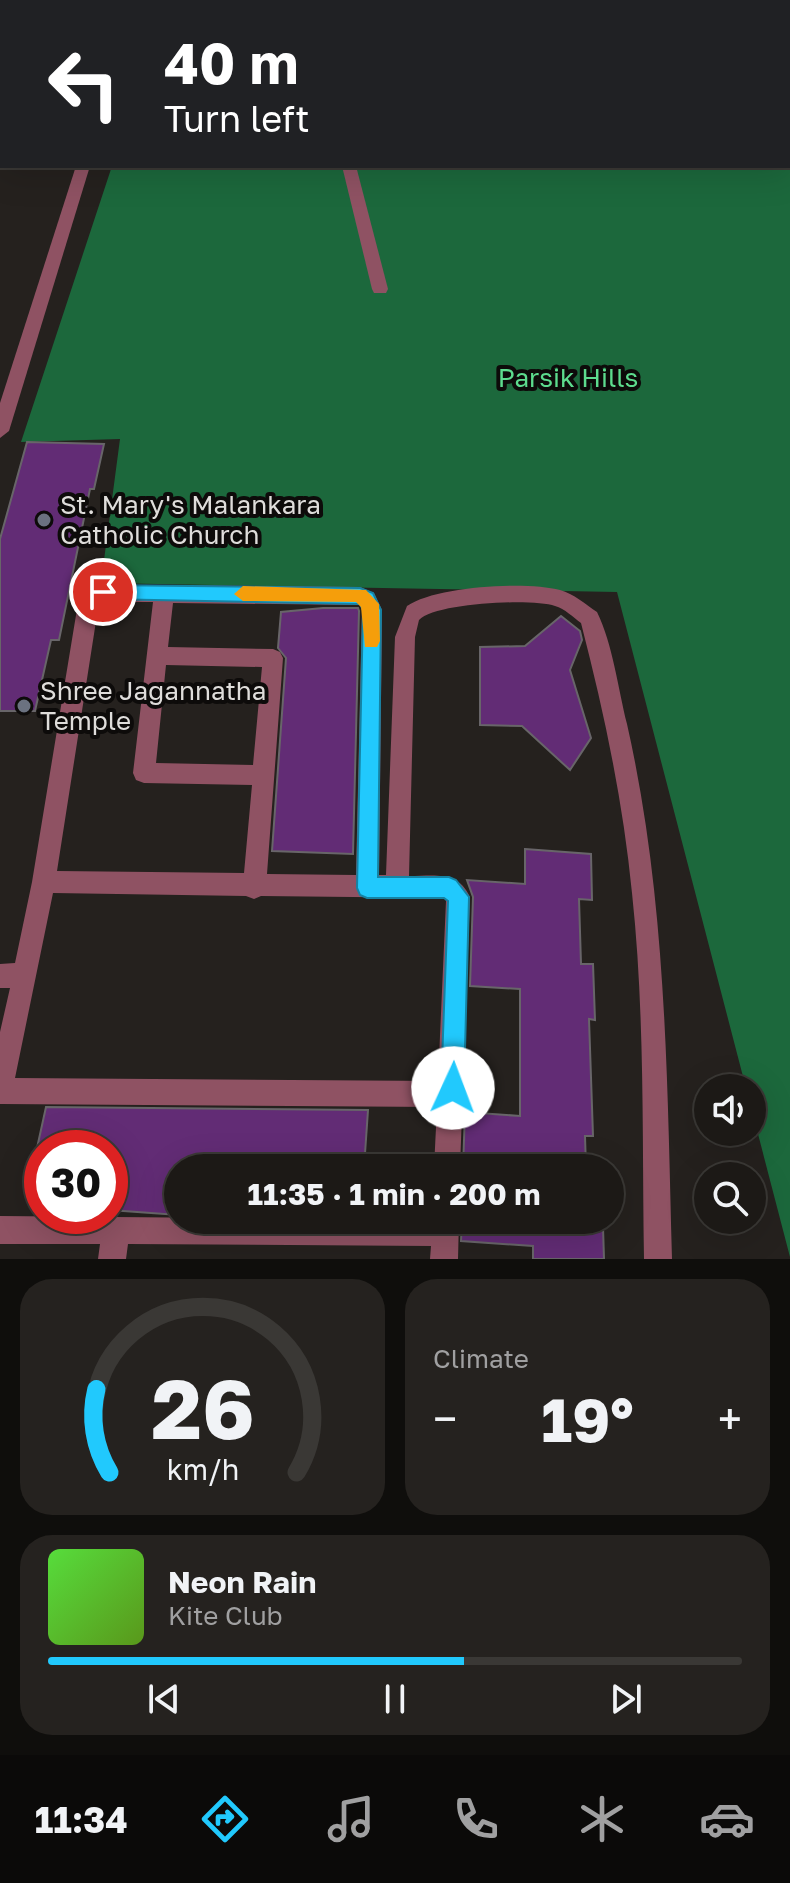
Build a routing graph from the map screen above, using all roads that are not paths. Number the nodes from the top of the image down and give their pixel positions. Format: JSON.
{"nodes":[{"id":1,"x":82,"y":168,"type":"edge"},
{"id":2,"x":350,"y":168,"type":"edge"},
{"id":3,"x":380,"y":289,"type":"dead end"},
{"id":4,"x":0,"y":431,"type":"edge"},
{"id":5,"x":164,"y":593,"type":"junction"},
{"id":6,"x":155,"y":656,"type":"junction"},
{"id":7,"x":264,"y":775,"type":"junction"},
{"id":8,"x":44,"y":882,"type":"junction"},
{"id":9,"x":397,"y":887,"type":"junction"},
{"id":10,"x":254,"y":888,"type":"junction"},
{"id":11,"x":367,"y":888,"type":"junction"},
{"id":12,"x":12,"y":976,"type":"edge"},
{"id":13,"x":0,"y":1091,"type":"edge"},
{"id":14,"x":450,"y":1094,"type":"junction"},
{"id":15,"x":448,"y":1154,"type":"edge"},
{"id":16,"x":0,"y":1230,"type":"edge"},
{"id":17,"x":24,"y":1230,"type":"edge"},
{"id":18,"x":128,"y":1231,"type":"edge"},
{"id":19,"x":116,"y":1234,"type":"edge"},
{"id":20,"x":445,"y":1237,"type":"edge"},
{"id":21,"x":112,"y":1259,"type":"edge"},
{"id":22,"x":658,"y":1259,"type":"edge"}],
"edges":[{"from":1,"to":4,"type":"street"},
{"from":2,"to":3,"type":"street"},
{"from":5,"to":6,"type":"street"},
{"from":5,"to":8,"type":"street"},
{"from":5,"to":11,"type":"street"},
{"from":6,"to":7,"type":"street"},
{"from":6,"to":7,"type":"street"},
{"from":7,"to":10,"type":"street"},
{"from":8,"to":10,"type":"street"},
{"from":8,"to":12,"type":"street"},
{"from":9,"to":11,"type":"street"},
{"from":9,"to":14,"type":"street"},
{"from":9,"to":22,"type":"street"},
{"from":10,"to":11,"type":"street"},
{"from":12,"to":13,"type":"street"},
{"from":13,"to":14,"type":"street"},
{"from":14,"to":15,"type":"street"},
{"from":16,"to":17,"type":"street"},
{"from":18,"to":20,"type":"street"},
{"from":19,"to":21,"type":"street"}]}
